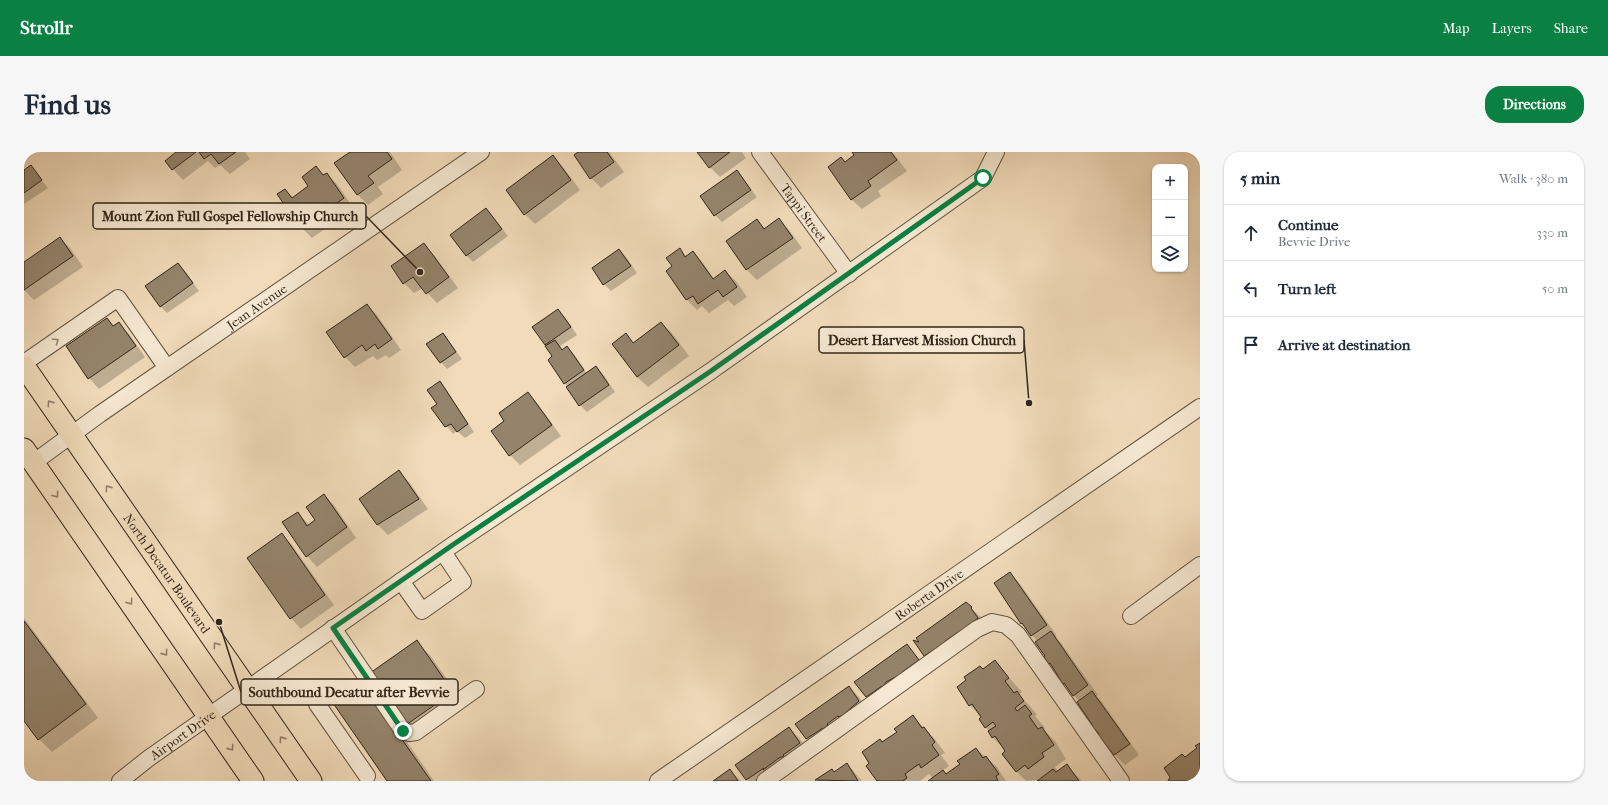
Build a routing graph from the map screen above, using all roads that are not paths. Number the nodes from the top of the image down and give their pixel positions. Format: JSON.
{"nodes":[{"id":1,"x":481,"y":152,"type":"edge"},
{"id":2,"x":760,"y":152,"type":"edge"},
{"id":3,"x":996,"y":152,"type":"edge"},
{"id":4,"x":849,"y":274,"type":"junction"},
{"id":5,"x":24,"y":365,"type":"edge"},
{"id":6,"x":167,"y":368,"type":"junction"},
{"id":7,"x":1200,"y":407,"type":"edge"},
{"id":8,"x":72,"y":435,"type":"junction"},
{"id":9,"x":29,"y":456,"type":"edge"},
{"id":10,"x":443,"y":552,"type":"junction"},
{"id":11,"x":1200,"y":565,"type":"edge"},
{"id":12,"x":401,"y":581,"type":"junction"},
{"id":13,"x":1131,"y":616,"type":"dead end"},
{"id":14,"x":333,"y":628,"type":"junction"},
{"id":15,"x":246,"y":689,"type":"junction"},
{"id":16,"x":476,"y":689,"type":"dead end"},
{"id":17,"x":316,"y":704,"type":"dead end"},
{"id":18,"x":209,"y":716,"type":"junction"},
{"id":19,"x":366,"y":779,"type":"edge"},
{"id":20,"x":120,"y":781,"type":"edge"},
{"id":21,"x":253,"y":781,"type":"edge"},
{"id":22,"x":311,"y":781,"type":"edge"},
{"id":23,"x":658,"y":781,"type":"edge"},
{"id":24,"x":765,"y":781,"type":"edge"},
{"id":25,"x":1121,"y":781,"type":"edge"}],
"edges":[{"from":1,"to":6,"type":"street","name":"Jean Avenue"},
{"from":2,"to":4,"type":"street","name":"Tappi Street"},
{"from":3,"to":4,"type":"street","name":"Airport Drive"},
{"from":4,"to":10,"type":"street","name":"Airport Drive"},
{"from":5,"to":6,"type":"street","one_way":true},
{"from":8,"to":5,"type":"main road","name":"North Decatur Boulevard","one_way":true},
{"from":6,"to":8,"type":"street","name":"Jean Avenue"},
{"from":7,"to":23,"type":"street","name":"Roberta Drive"},
{"from":8,"to":9,"type":"street","name":"Jean Avenue"},
{"from":15,"to":8,"type":"main road","name":"North Decatur Boulevard","one_way":true},
{"from":9,"to":18,"type":"main road","one_way":true},
{"from":10,"to":12,"type":"street","name":"Airport Drive"},
{"from":10,"to":12,"type":"street"},
{"from":11,"to":13,"type":"street"},
{"from":12,"to":14,"type":"street","name":"Airport Drive"},
{"from":14,"to":15,"type":"street","name":"Airport Drive"},
{"from":14,"to":16,"type":"street"},
{"from":15,"to":18,"type":"street","name":"Airport Drive"},
{"from":22,"to":15,"type":"main road","name":"North Decatur Boulevard","one_way":true},
{"from":17,"to":19,"type":"street"},
{"from":18,"to":20,"type":"street","name":"Airport Drive"},
{"from":18,"to":21,"type":"main road","one_way":true},
{"from":24,"to":25,"type":"street"}]}
